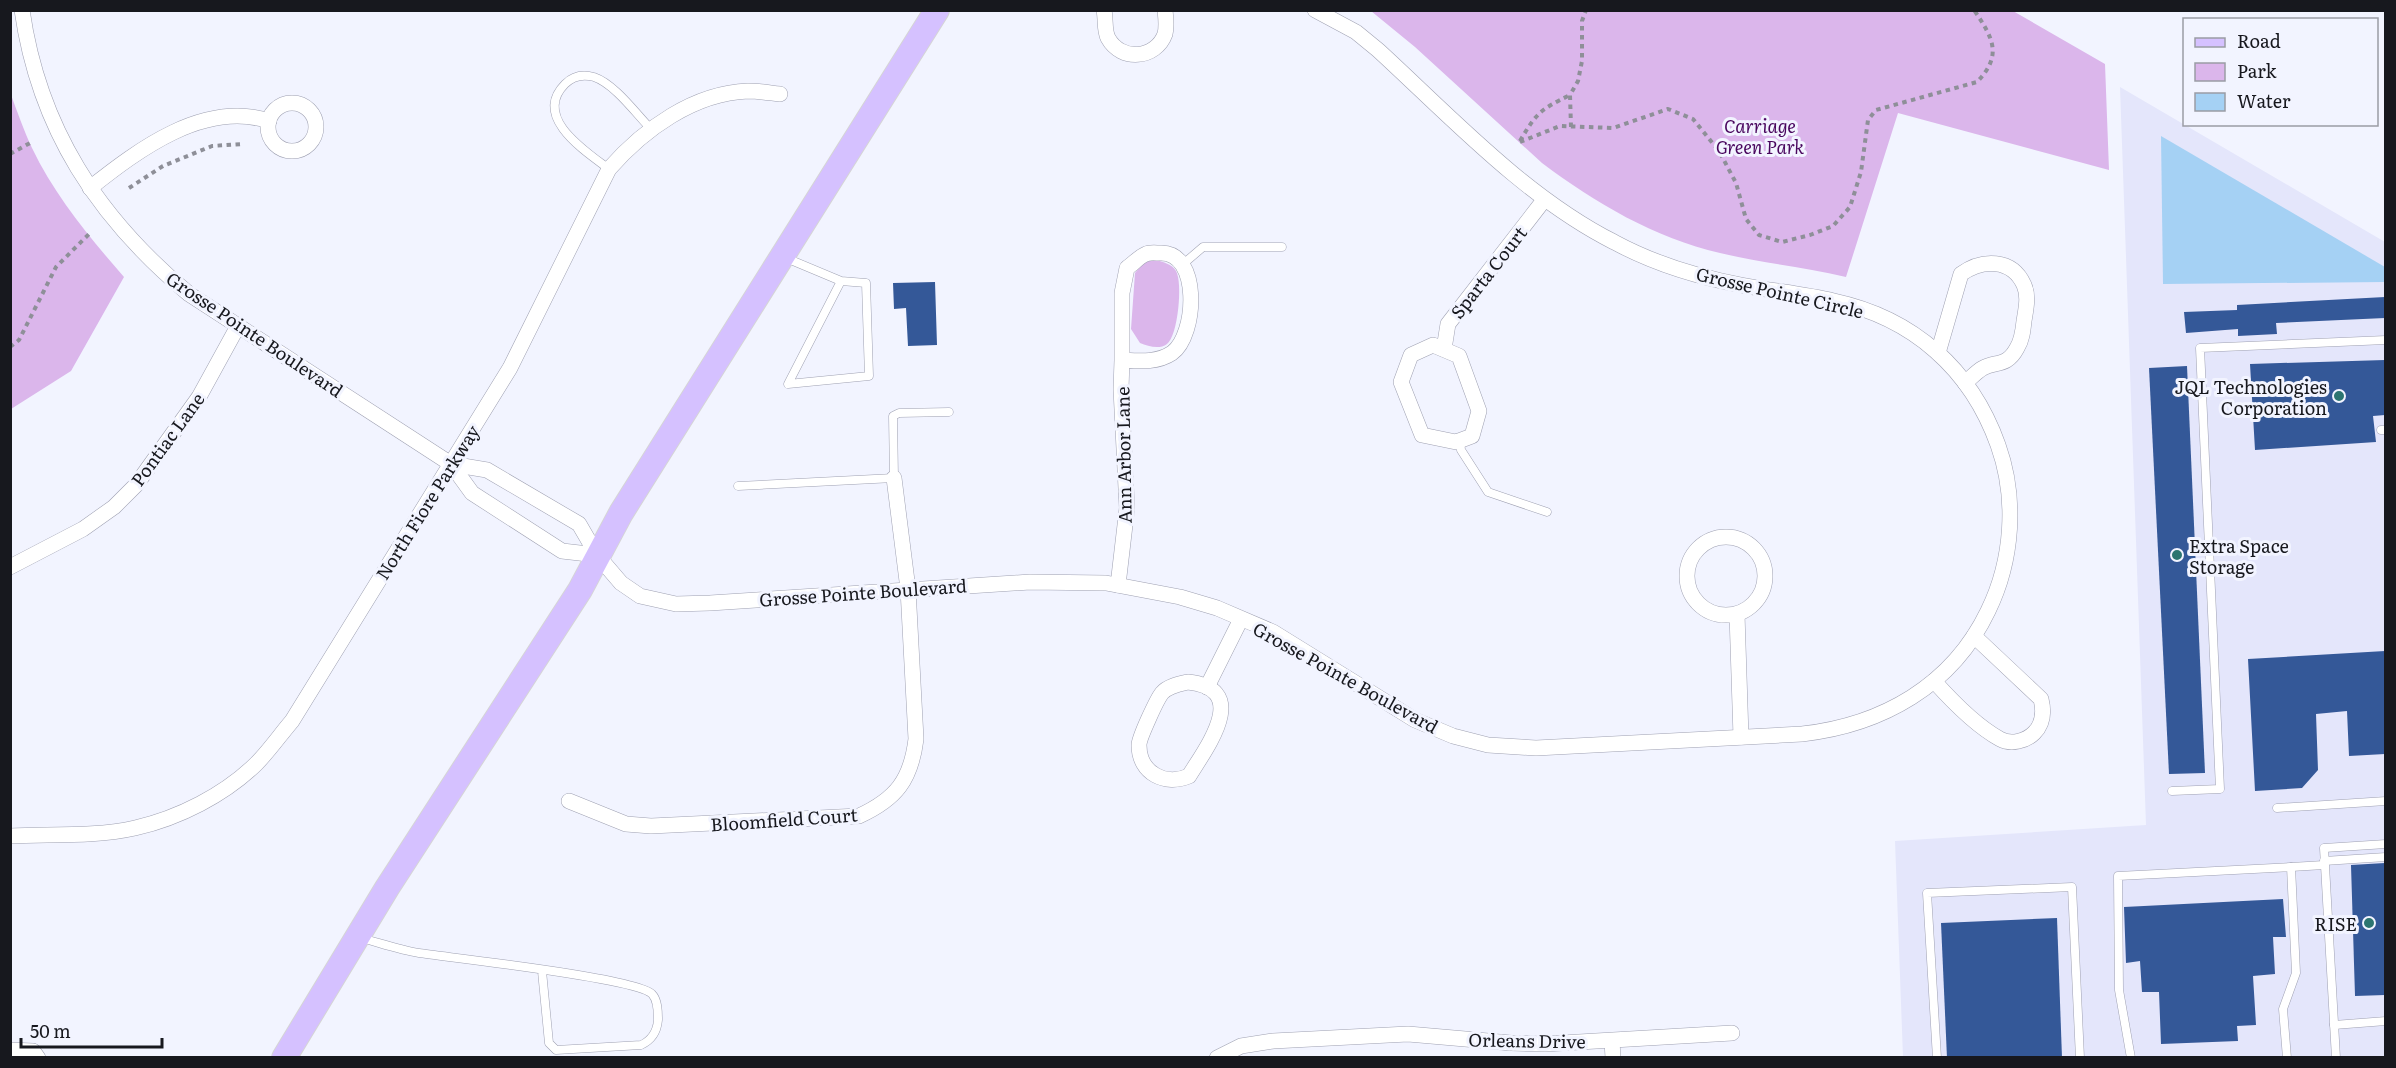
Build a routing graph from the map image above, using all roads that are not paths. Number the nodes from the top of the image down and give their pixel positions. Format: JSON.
{"nodes":[{"id":1,"x":22,"y":10,"type":"edge"},
{"id":2,"x":937,"y":10,"type":"edge"},
{"id":3,"x":1104,"y":10,"type":"edge"},
{"id":4,"x":1166,"y":10,"type":"edge"},
{"id":5,"x":1315,"y":10,"type":"edge"},
{"id":6,"x":780,"y":94,"type":"dead end"},
{"id":7,"x":269,"y":122,"type":"dead end"},
{"id":8,"x":652,"y":130,"type":"junction"},
{"id":9,"x":609,"y":169,"type":"junction"},
{"id":10,"x":90,"y":189,"type":"junction"},
{"id":11,"x":1544,"y":200,"type":"junction"},
{"id":12,"x":1282,"y":247,"type":"dead end"},
{"id":13,"x":782,"y":256,"type":"junction"},
{"id":14,"x":1182,"y":265,"type":"junction"},
{"id":15,"x":841,"y":281,"type":"junction"},
{"id":16,"x":238,"y":326,"type":"junction"},
{"id":17,"x":2385,"y":340,"type":"edge"},
{"id":18,"x":1444,"y":349,"type":"junction"},
{"id":19,"x":1938,"y":353,"type":"junction"},
{"id":20,"x":1122,"y":360,"type":"junction"},
{"id":21,"x":1965,"y":383,"type":"junction"},
{"id":22,"x":949,"y":412,"type":"dead end"},
{"id":23,"x":1460,"y":441,"type":"junction"},
{"id":24,"x":451,"y":464,"type":"junction"},
{"id":25,"x":894,"y":478,"type":"junction"},
{"id":26,"x":738,"y":486,"type":"dead end"},
{"id":27,"x":1548,"y":512,"type":"dead end"},
{"id":28,"x":597,"y":555,"type":"junction"},
{"id":29,"x":10,"y":567,"type":"edge"},
{"id":30,"x":1118,"y":585,"type":"junction"},
{"id":31,"x":908,"y":589,"type":"junction"},
{"id":32,"x":1737,"y":614,"type":"junction"},
{"id":33,"x":1241,"y":619,"type":"junction"},
{"id":34,"x":1974,"y":636,"type":"junction"},
{"id":35,"x":1953,"y":662,"type":"joint"},
{"id":36,"x":1934,"y":681,"type":"junction"},
{"id":37,"x":1208,"y":687,"type":"junction"},
{"id":38,"x":1741,"y":737,"type":"junction"},
{"id":39,"x":2172,"y":791,"type":"dead end"},
{"id":40,"x":569,"y":801,"type":"dead end"},
{"id":41,"x":2385,"y":801,"type":"edge"},
{"id":42,"x":2277,"y":807,"type":"dead end"},
{"id":43,"x":10,"y":836,"type":"edge"},
{"id":44,"x":2385,"y":844,"type":"edge"},
{"id":45,"x":2385,"y":858,"type":"edge"},
{"id":46,"x":2324,"y":863,"type":"junction"},
{"id":47,"x":2291,"y":867,"type":"junction"},
{"id":48,"x":357,"y":937,"type":"junction"},
{"id":49,"x":542,"y":971,"type":"junction"},
{"id":50,"x":2385,"y":1021,"type":"edge"},
{"id":51,"x":2334,"y":1025,"type":"junction"},
{"id":52,"x":1732,"y":1033,"type":"dead end"},
{"id":53,"x":1612,"y":1041,"type":"junction"},
{"id":54,"x":10,"y":1050,"type":"edge"},
{"id":55,"x":38,"y":1058,"type":"edge"},
{"id":56,"x":284,"y":1058,"type":"edge"},
{"id":57,"x":1216,"y":1058,"type":"edge"},
{"id":58,"x":1613,"y":1058,"type":"edge"},
{"id":59,"x":1937,"y":1058,"type":"edge"},
{"id":60,"x":2080,"y":1058,"type":"edge"},
{"id":61,"x":2131,"y":1058,"type":"edge"},
{"id":62,"x":2287,"y":1058,"type":"edge"},
{"id":63,"x":2336,"y":1058,"type":"edge"}],
"edges":[{"from":1,"to":10,"type":"street","name":"Grosse Pointe Boulevard"},
{"from":2,"to":13,"type":"main road"},
{"from":3,"to":4,"type":"street"},
{"from":5,"to":11,"type":"street","name":"Grosse Pointe Circle"},
{"from":6,"to":8,"type":"street","name":"North Fiore Parkway"},
{"from":7,"to":10,"type":"street"},
{"from":8,"to":9,"type":"street","name":"North Fiore Parkway"},
{"from":8,"to":9,"type":"lane"},
{"from":9,"to":24,"type":"street","name":"North Fiore Parkway"},
{"from":10,"to":16,"type":"street","name":"Grosse Pointe Boulevard"},
{"from":11,"to":18,"type":"street","name":"Sparta Court"},
{"from":11,"to":19,"type":"street","name":"Grosse Pointe Circle"},
{"from":12,"to":14,"type":"lane"},
{"from":13,"to":15,"type":"lane"},
{"from":13,"to":28,"type":"main road"},
{"from":14,"to":20,"type":"street","name":"Ann Arbor Lane"},
{"from":14,"to":20,"type":"street","name":"Ann Arbor Lane"},
{"from":15,"to":15,"type":"lane"},
{"from":16,"to":24,"type":"street","name":"Grosse Pointe Boulevard"},
{"from":16,"to":29,"type":"street","name":"Pontiac Lane"},
{"from":17,"to":39,"type":"lane"},
{"from":18,"to":23,"type":"street"},
{"from":18,"to":23,"type":"street"},
{"from":19,"to":21,"type":"street","name":"Grosse Pointe Circle"},
{"from":19,"to":21,"type":"street"},
{"from":20,"to":30,"type":"street","name":"Ann Arbor Lane"},
{"from":21,"to":34,"type":"street","name":"Grosse Pointe Circle"},
{"from":22,"to":25,"type":"lane"},
{"from":23,"to":27,"type":"lane"},
{"from":24,"to":28,"type":"street","name":"Grosse Pointe Boulevard"},
{"from":24,"to":28,"type":"street","name":"Grosse Pointe Boulevard"},
{"from":24,"to":43,"type":"street","name":"North Fiore Parkway"},
{"from":25,"to":26,"type":"lane"},
{"from":25,"to":31,"type":"street","name":"Bloomfield Court"},
{"from":28,"to":31,"type":"street","name":"Grosse Pointe Boulevard"},
{"from":28,"to":48,"type":"main road"},
{"from":30,"to":31,"type":"street","name":"Grosse Pointe Boulevard"},
{"from":30,"to":33,"type":"street","name":"Grosse Pointe Boulevard"},
{"from":31,"to":40,"type":"street","name":"Bloomfield Court"},
{"from":32,"to":32,"type":"street"},
{"from":32,"to":38,"type":"street"},
{"from":33,"to":37,"type":"street"},
{"from":33,"to":38,"type":"street","name":"Grosse Pointe Boulevard"},
{"from":34,"to":35,"type":"street","name":"Grosse Pointe Circle"},
{"from":34,"to":36,"type":"street"},
{"from":35,"to":36,"type":"street","name":"Grosse Pointe Boulevard"},
{"from":36,"to":38,"type":"street","name":"Grosse Pointe Boulevard"},
{"from":37,"to":37,"type":"street"},
{"from":41,"to":42,"type":"lane"},
{"from":44,"to":46,"type":"lane"},
{"from":45,"to":46,"type":"lane"},
{"from":46,"to":47,"type":"lane"},
{"from":46,"to":51,"type":"lane"},
{"from":47,"to":61,"type":"lane"},
{"from":47,"to":62,"type":"lane"},
{"from":48,"to":49,"type":"lane"},
{"from":48,"to":56,"type":"main road"},
{"from":49,"to":49,"type":"lane"},
{"from":50,"to":51,"type":"lane"},
{"from":51,"to":63,"type":"lane"},
{"from":52,"to":53,"type":"street","name":"Orleans Drive"},
{"from":53,"to":57,"type":"street","name":"Orleans Drive"},
{"from":53,"to":58,"type":"street"},
{"from":54,"to":55,"type":"street"},
{"from":59,"to":60,"type":"lane"}]}
